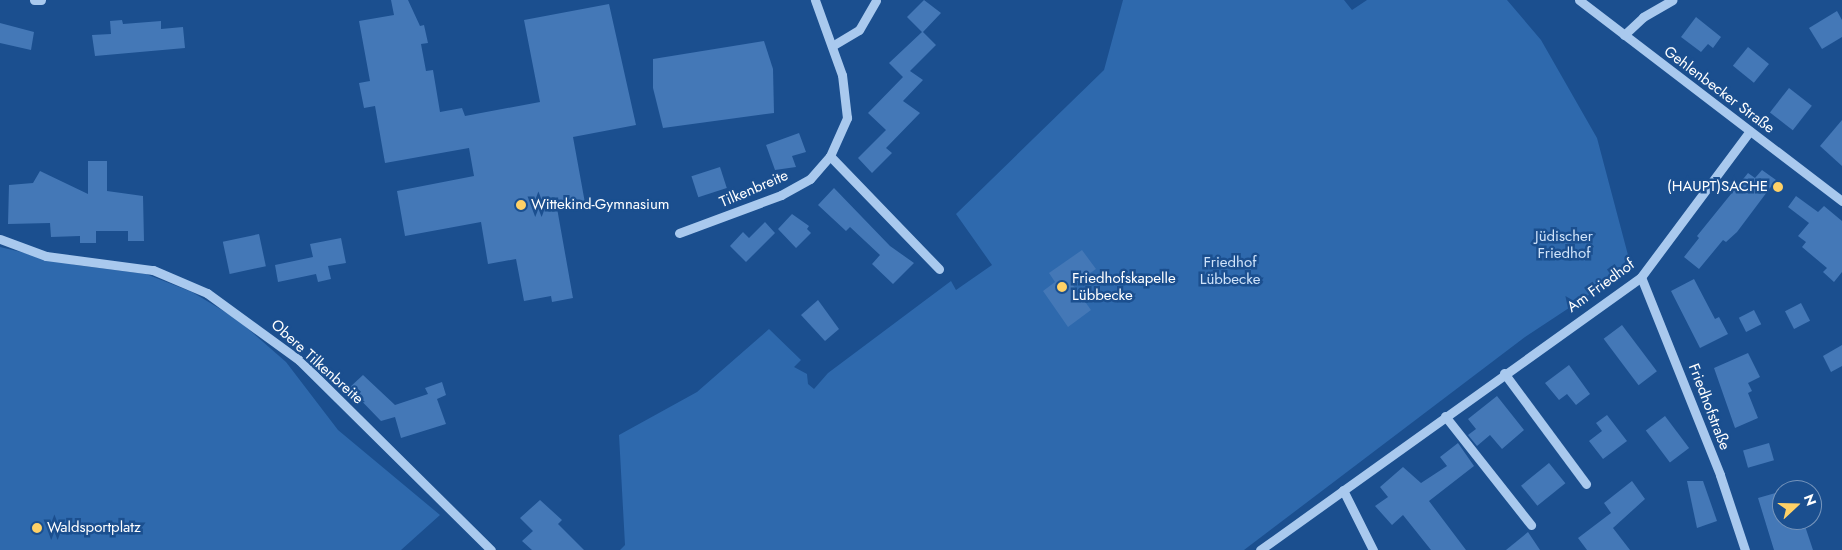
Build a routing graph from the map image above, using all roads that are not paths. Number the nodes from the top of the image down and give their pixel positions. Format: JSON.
{"nodes":[{"id":1,"x":34,"y":0,"type":"edge"},
{"id":2,"x":41,"y":0,"type":"edge"},
{"id":3,"x":815,"y":0,"type":"edge"},
{"id":4,"x":876,"y":0,"type":"edge"},
{"id":5,"x":1579,"y":0,"type":"edge"},
{"id":6,"x":1673,"y":0,"type":"edge"},
{"id":7,"x":1624,"y":35,"type":"junction"},
{"id":8,"x":832,"y":46,"type":"junction"},
{"id":9,"x":1750,"y":131,"type":"junction"},
{"id":10,"x":830,"y":156,"type":"junction"},
{"id":11,"x":1842,"y":201,"type":"edge"},
{"id":12,"x":679,"y":234,"type":"dead end"},
{"id":13,"x":0,"y":239,"type":"edge"},
{"id":14,"x":939,"y":269,"type":"dead end"},
{"id":15,"x":1640,"y":277,"type":"junction"},
{"id":16,"x":1504,"y":373,"type":"junction"},
{"id":17,"x":1444,"y":416,"type":"junction"},
{"id":18,"x":1586,"y":484,"type":"dead end"},
{"id":19,"x":1343,"y":490,"type":"junction"},
{"id":20,"x":1531,"y":525,"type":"dead end"},
{"id":21,"x":491,"y":550,"type":"edge"},
{"id":22,"x":1260,"y":550,"type":"edge"},
{"id":23,"x":1373,"y":550,"type":"edge"},
{"id":24,"x":1745,"y":550,"type":"edge"}],
"edges":[{"from":1,"to":2,"type":"street"},
{"from":3,"to":8,"type":"street","name":"Tilkenbreite"},
{"from":4,"to":8,"type":"street"},
{"from":5,"to":7,"type":"street","name":"Gehlenbecker Straße"},
{"from":6,"to":7,"type":"street"},
{"from":7,"to":9,"type":"street","name":"Gehlenbecker Straße"},
{"from":8,"to":10,"type":"street","name":"Tilkenbreite"},
{"from":9,"to":11,"type":"street","name":"Gehlenbecker Straße"},
{"from":9,"to":15,"type":"street","name":"Am Friedhof"},
{"from":10,"to":12,"type":"street","name":"Tilkenbreite"},
{"from":10,"to":14,"type":"street"},
{"from":13,"to":21,"type":"street","name":"Obere Tilkenbreite"},
{"from":15,"to":16,"type":"street","name":"Am Friedhof"},
{"from":15,"to":24,"type":"street","name":"Friedhofstraße"},
{"from":16,"to":17,"type":"street","name":"Am Friedhof"},
{"from":16,"to":18,"type":"street"},
{"from":17,"to":19,"type":"street","name":"Am Friedhof"},
{"from":17,"to":20,"type":"street"},
{"from":19,"to":22,"type":"street","name":"Am Friedhof"},
{"from":19,"to":23,"type":"street"}]}
